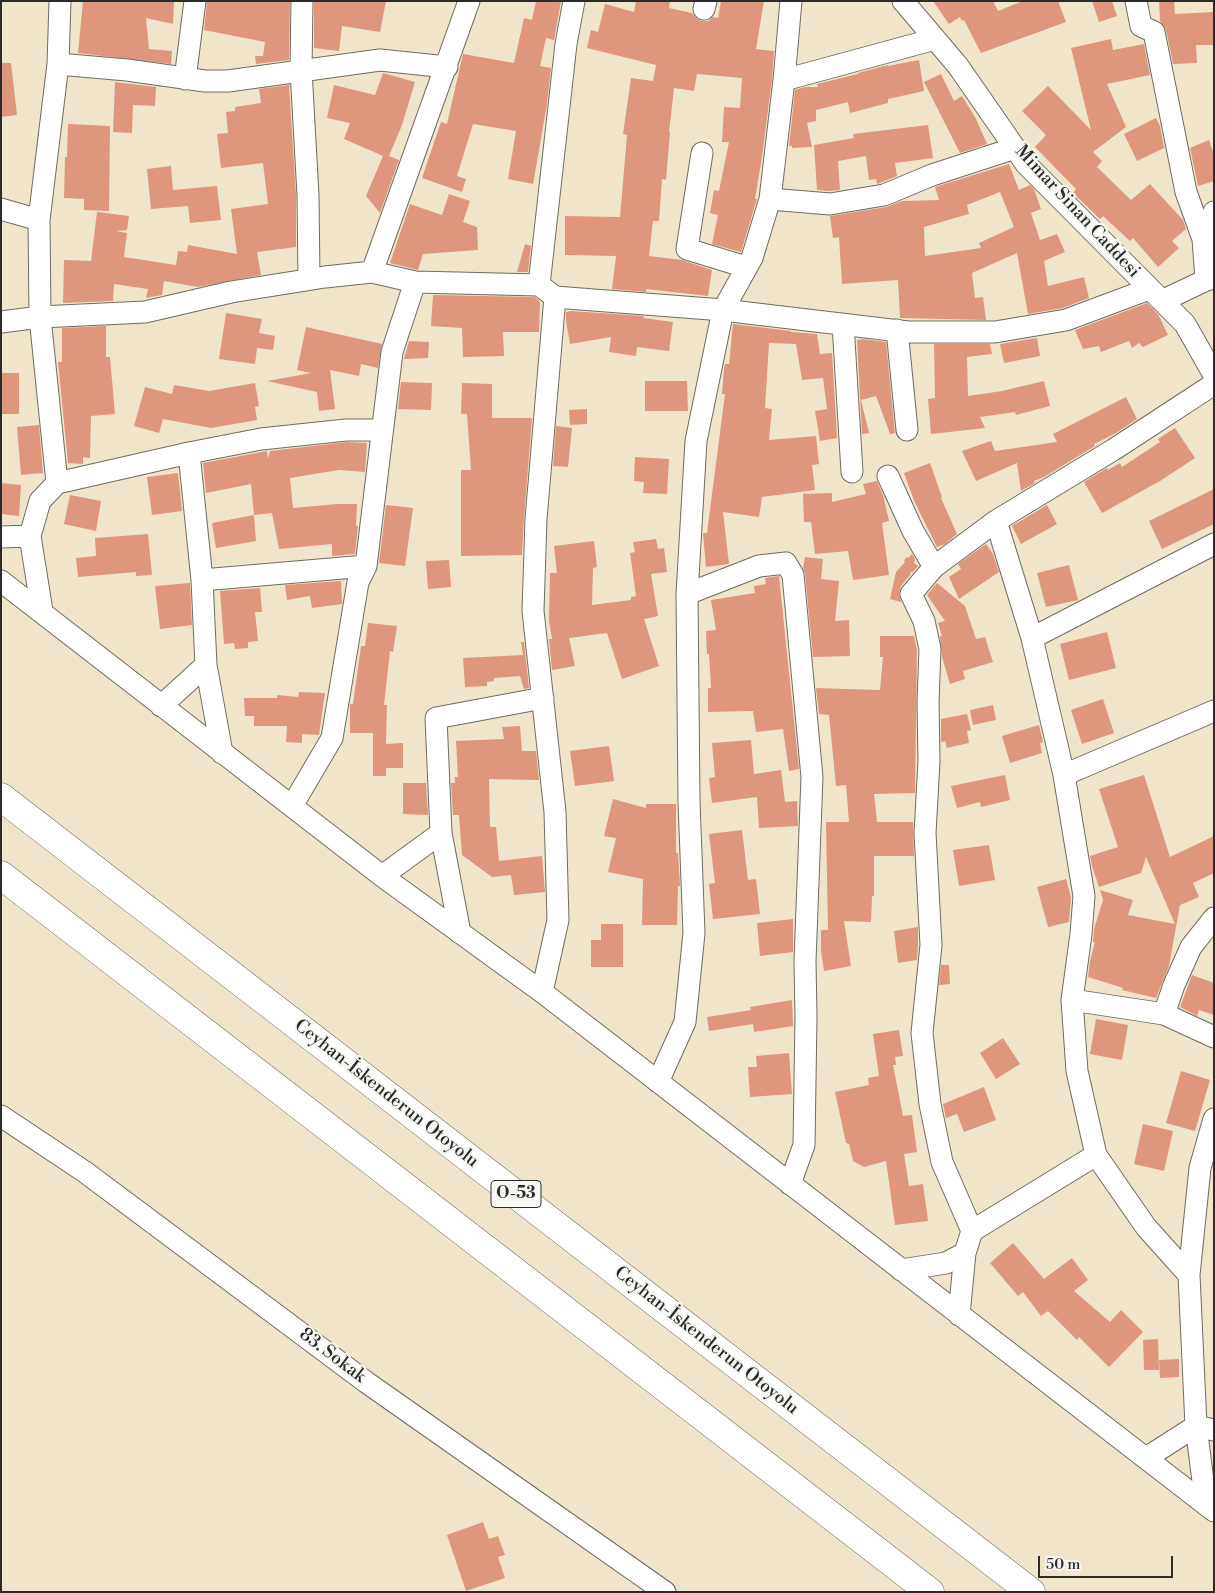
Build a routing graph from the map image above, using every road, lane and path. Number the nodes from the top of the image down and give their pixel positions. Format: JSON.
{"nodes":[{"id":1,"x":60,"y":1,"type":"edge"},
{"id":2,"x":195,"y":1,"type":"edge"},
{"id":3,"x":302,"y":1,"type":"edge"},
{"id":4,"x":469,"y":1,"type":"edge"},
{"id":5,"x":574,"y":1,"type":"edge"},
{"id":6,"x":791,"y":1,"type":"edge"},
{"id":7,"x":903,"y":1,"type":"edge"},
{"id":8,"x":1136,"y":1,"type":"edge"},
{"id":9,"x":935,"y":39,"type":"junction"},
{"id":10,"x":58,"y":64,"type":"junction"},
{"id":11,"x":447,"y":67,"type":"junction"},
{"id":12,"x":301,"y":70,"type":"junction"},
{"id":13,"x":185,"y":79,"type":"junction"},
{"id":14,"x":784,"y":80,"type":"junction"},
{"id":15,"x":1015,"y":148,"type":"junction"},
{"id":16,"x":702,"y":153,"type":"dead end"},
{"id":17,"x":770,"y":199,"type":"junction"},
{"id":18,"x":1,"y":209,"type":"edge"},
{"id":19,"x":1214,"y":212,"type":"edge"},
{"id":20,"x":39,"y":220,"type":"junction"},
{"id":21,"x":1203,"y":239,"type":"junction"},
{"id":22,"x":746,"y":267,"type":"junction"},
{"id":23,"x":372,"y":272,"type":"junction"},
{"id":24,"x":309,"y":279,"type":"junction"},
{"id":25,"x":1210,"y":279,"type":"edge"},
{"id":26,"x":415,"y":282,"type":"junction"},
{"id":27,"x":547,"y":291,"type":"junction"},
{"id":28,"x":1156,"y":295,"type":"junction"},
{"id":29,"x":723,"y":310,"type":"junction"},
{"id":30,"x":40,"y":317,"type":"junction"},
{"id":31,"x":1,"y":322,"type":"edge"},
{"id":32,"x":843,"y":324,"type":"junction"},
{"id":33,"x":897,"y":330,"type":"junction"},
{"id":34,"x":1214,"y":375,"type":"edge"},
{"id":35,"x":1214,"y":384,"type":"edge"},
{"id":36,"x":382,"y":430,"type":"junction"},
{"id":37,"x":907,"y":430,"type":"dead end"},
{"id":38,"x":189,"y":453,"type":"junction"},
{"id":39,"x":852,"y":472,"type":"dead end"},
{"id":40,"x":888,"y":476,"type":"dead end"},
{"id":41,"x":57,"y":483,"type":"junction"},
{"id":42,"x":996,"y":521,"type":"junction"},
{"id":43,"x":30,"y":536,"type":"junction"},
{"id":44,"x":1,"y":537,"type":"edge"},
{"id":45,"x":1214,"y":544,"type":"edge"},
{"id":46,"x":366,"y":566,"type":"junction"},
{"id":47,"x":934,"y":567,"type":"junction"},
{"id":48,"x":202,"y":580,"type":"junction"},
{"id":49,"x":1,"y":581,"type":"edge"},
{"id":50,"x":687,"y":594,"type":"junction"},
{"id":51,"x":42,"y":611,"type":"junction"},
{"id":52,"x":1032,"y":638,"type":"junction"},
{"id":53,"x":206,"y":665,"type":"junction"},
{"id":54,"x":543,"y":698,"type":"junction"},
{"id":55,"x":161,"y":706,"type":"junction"},
{"id":56,"x":1214,"y":711,"type":"edge"},
{"id":57,"x":222,"y":753,"type":"junction"},
{"id":58,"x":1064,"y":776,"type":"junction"},
{"id":59,"x":1,"y":797,"type":"edge"},
{"id":60,"x":292,"y":806,"type":"junction"},
{"id":61,"x":441,"y":833,"type":"junction"},
{"id":62,"x":1,"y":875,"type":"edge"},
{"id":63,"x":382,"y":876,"type":"junction"},
{"id":64,"x":1214,"y":918,"type":"edge"},
{"id":65,"x":460,"y":933,"type":"junction"},
{"id":66,"x":542,"y":992,"type":"junction"},
{"id":67,"x":1072,"y":1000,"type":"junction"},
{"id":68,"x":1164,"y":1014,"type":"junction"},
{"id":69,"x":1214,"y":1037,"type":"edge"},
{"id":70,"x":658,"y":1082,"type":"junction"},
{"id":71,"x":1,"y":1116,"type":"edge"},
{"id":72,"x":1214,"y":1119,"type":"edge"},
{"id":73,"x":1096,"y":1155,"type":"junction"},
{"id":74,"x":790,"y":1184,"type":"junction"},
{"id":75,"x":972,"y":1231,"type":"junction"},
{"id":76,"x":965,"y":1253,"type":"junction"},
{"id":77,"x":901,"y":1270,"type":"junction"},
{"id":78,"x":1189,"y":1275,"type":"junction"},
{"id":79,"x":959,"y":1315,"type":"junction"},
{"id":80,"x":1205,"y":1428,"type":"edge"},
{"id":81,"x":1146,"y":1458,"type":"junction"},
{"id":82,"x":1210,"y":1508,"type":"edge"},
{"id":83,"x":665,"y":1592,"type":"edge"},
{"id":84,"x":930,"y":1592,"type":"edge"},
{"id":85,"x":1031,"y":1592,"type":"edge"}],
"edges":[{"from":1,"to":10,"type":"street"},
{"from":2,"to":13,"type":"street"},
{"from":3,"to":12,"type":"street"},
{"from":4,"to":11,"type":"street"},
{"from":5,"to":27,"type":"street"},
{"from":6,"to":14,"type":"street"},
{"from":7,"to":9,"type":"street","name":"Mimar Sinan Caddesi"},
{"from":8,"to":21,"type":"street"},
{"from":9,"to":14,"type":"street"},
{"from":9,"to":15,"type":"street","name":"Mimar Sinan Caddesi"},
{"from":10,"to":13,"type":"street"},
{"from":10,"to":20,"type":"street"},
{"from":11,"to":12,"type":"street"},
{"from":11,"to":23,"type":"street"},
{"from":12,"to":13,"type":"street"},
{"from":12,"to":24,"type":"street"},
{"from":14,"to":17,"type":"street"},
{"from":15,"to":17,"type":"street"},
{"from":15,"to":28,"type":"street","name":"Mimar Sinan Caddesi"},
{"from":16,"to":22,"type":"street"},
{"from":17,"to":22,"type":"street"},
{"from":18,"to":20,"type":"street"},
{"from":19,"to":21,"type":"street"},
{"from":20,"to":30,"type":"street"},
{"from":21,"to":25,"type":"street"},
{"from":22,"to":29,"type":"street"},
{"from":23,"to":24,"type":"street"},
{"from":23,"to":26,"type":"street"},
{"from":24,"to":30,"type":"street"},
{"from":25,"to":28,"type":"street"},
{"from":26,"to":27,"type":"street"},
{"from":26,"to":36,"type":"street"},
{"from":27,"to":29,"type":"street"},
{"from":27,"to":54,"type":"street"},
{"from":28,"to":33,"type":"street"},
{"from":28,"to":34,"type":"street","name":"Mimar Sinan Caddesi"},
{"from":29,"to":32,"type":"street"},
{"from":29,"to":50,"type":"street"},
{"from":30,"to":31,"type":"street"},
{"from":30,"to":41,"type":"street"},
{"from":32,"to":33,"type":"street"},
{"from":32,"to":39,"type":"street"},
{"from":33,"to":37,"type":"street"},
{"from":35,"to":42,"type":"street"},
{"from":36,"to":38,"type":"street"},
{"from":36,"to":46,"type":"street"},
{"from":38,"to":41,"type":"street"},
{"from":38,"to":48,"type":"street"},
{"from":40,"to":47,"type":"street"},
{"from":41,"to":43,"type":"street"},
{"from":42,"to":47,"type":"street"},
{"from":42,"to":52,"type":"street"},
{"from":43,"to":44,"type":"street"},
{"from":43,"to":51,"type":"street"},
{"from":45,"to":52,"type":"street"},
{"from":46,"to":48,"type":"street"},
{"from":46,"to":60,"type":"street"},
{"from":47,"to":75,"type":"street"},
{"from":48,"to":53,"type":"street"},
{"from":49,"to":51,"type":"street"},
{"from":50,"to":70,"type":"street"},
{"from":50,"to":74,"type":"street"},
{"from":51,"to":55,"type":"street"},
{"from":52,"to":58,"type":"street"},
{"from":53,"to":55,"type":"street"},
{"from":53,"to":57,"type":"street"},
{"from":54,"to":61,"type":"street"},
{"from":54,"to":66,"type":"street"},
{"from":55,"to":57,"type":"street"},
{"from":56,"to":58,"type":"street"},
{"from":57,"to":60,"type":"street"},
{"from":58,"to":67,"type":"street"},
{"from":59,"to":85,"type":"highway","name":"Ceyhan-İskenderun Otoyolu","number":"O-53"},
{"from":60,"to":63,"type":"street"},
{"from":61,"to":63,"type":"street"},
{"from":61,"to":65,"type":"street"},
{"from":62,"to":84,"type":"highway"},
{"from":63,"to":65,"type":"street"},
{"from":64,"to":68,"type":"street"},
{"from":65,"to":66,"type":"street"},
{"from":66,"to":70,"type":"street"},
{"from":67,"to":68,"type":"street"},
{"from":67,"to":73,"type":"street"},
{"from":68,"to":69,"type":"street"},
{"from":70,"to":74,"type":"street"},
{"from":71,"to":83,"type":"street","name":"83. Sokak"},
{"from":72,"to":78,"type":"street"},
{"from":73,"to":75,"type":"street"},
{"from":73,"to":78,"type":"street"},
{"from":74,"to":77,"type":"street"},
{"from":75,"to":76,"type":"street"},
{"from":76,"to":77,"type":"street"},
{"from":76,"to":79,"type":"street"},
{"from":77,"to":79,"type":"street"},
{"from":78,"to":80,"type":"street"},
{"from":79,"to":81,"type":"street"},
{"from":80,"to":81,"type":"street"},
{"from":80,"to":82,"type":"street"},
{"from":81,"to":82,"type":"street"}]}
